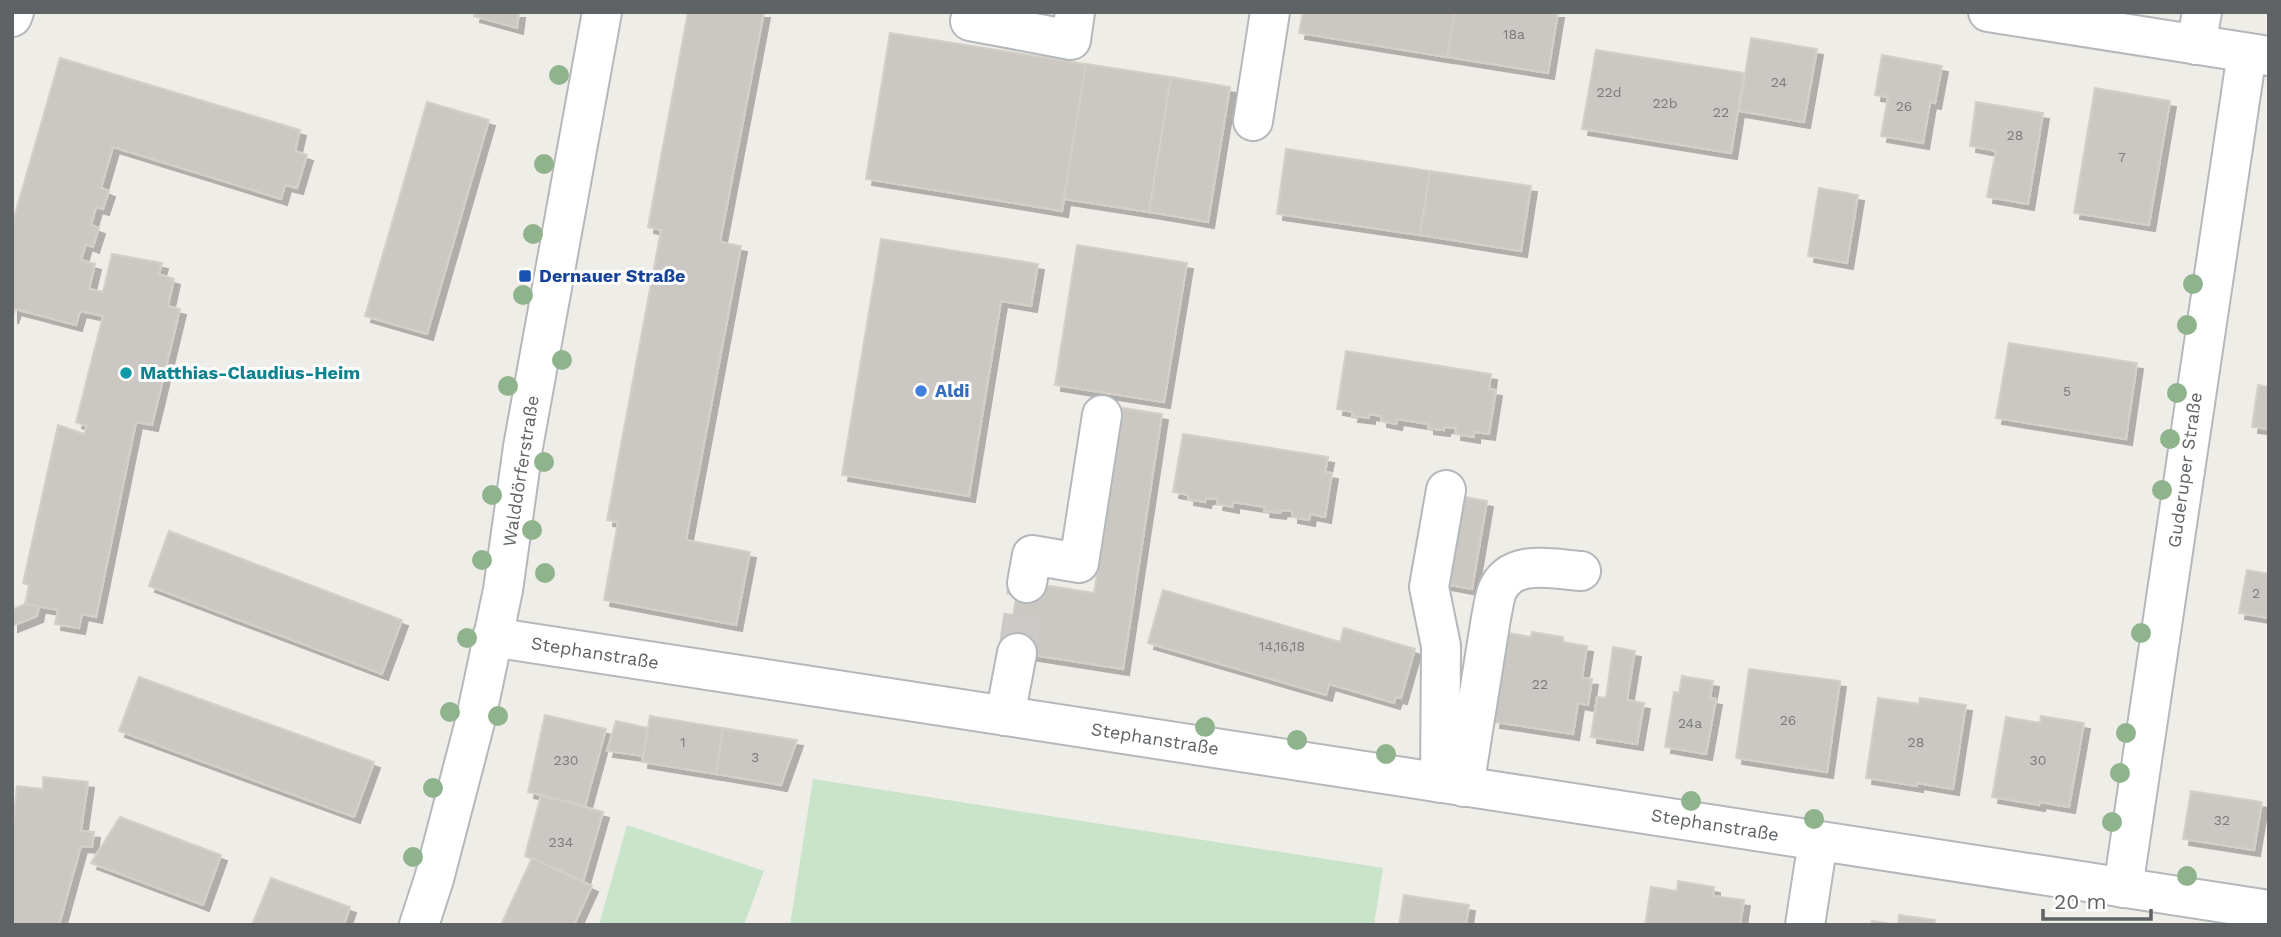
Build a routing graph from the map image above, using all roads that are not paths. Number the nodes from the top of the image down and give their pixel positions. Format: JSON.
{"nodes":[{"id":1,"x":602,"y":12,"type":"edge"},
{"id":2,"x":1075,"y":12,"type":"edge"},
{"id":3,"x":1270,"y":12,"type":"edge"},
{"id":4,"x":1988,"y":12,"type":"edge"},
{"id":5,"x":970,"y":21,"type":"dead end"},
{"id":6,"x":2199,"y":28,"type":"edge"},
{"id":7,"x":2258,"y":54,"type":"edge"},
{"id":8,"x":1253,"y":121,"type":"dead end"},
{"id":9,"x":1102,"y":415,"type":"dead end"},
{"id":10,"x":1446,"y":490,"type":"dead end"},
{"id":11,"x":1581,"y":571,"type":"dead end"},
{"id":12,"x":1027,"y":583,"type":"tunnel mouth"},
{"id":13,"x":492,"y":637,"type":"junction"},
{"id":14,"x":1017,"y":653,"type":"tunnel mouth"},
{"id":15,"x":1005,"y":716,"type":"junction"},
{"id":16,"x":1452,"y":785,"type":"junction"},
{"id":17,"x":1818,"y":841,"type":"junction"},
{"id":18,"x":2123,"y":888,"type":"junction"},
{"id":19,"x":2269,"y":910,"type":"edge"},
{"id":20,"x":419,"y":925,"type":"edge"},
{"id":21,"x":1805,"y":925,"type":"edge"}],
"edges":[{"from":1,"to":13,"type":"street","name":"Walddörferstraße"},
{"from":2,"to":5,"type":"street"},
{"from":3,"to":8,"type":"street"},
{"from":4,"to":6,"type":"street"},
{"from":6,"to":7,"type":"street"},
{"from":7,"to":18,"type":"street","name":"Guderuper Straße"},
{"from":9,"to":12,"type":"street"},
{"from":10,"to":16,"type":"street"},
{"from":11,"to":16,"type":"street"},
{"from":13,"to":15,"type":"street","name":"Stephanstraße"},
{"from":13,"to":20,"type":"street","name":"Walddörferstraße"},
{"from":14,"to":15,"type":"street"},
{"from":15,"to":16,"type":"street","name":"Stephanstraße"},
{"from":16,"to":17,"type":"street","name":"Stephanstraße"},
{"from":17,"to":18,"type":"street","name":"Stephanstraße"},
{"from":17,"to":21,"type":"street"},
{"from":18,"to":19,"type":"street","name":"Stephanstraße"}]}
